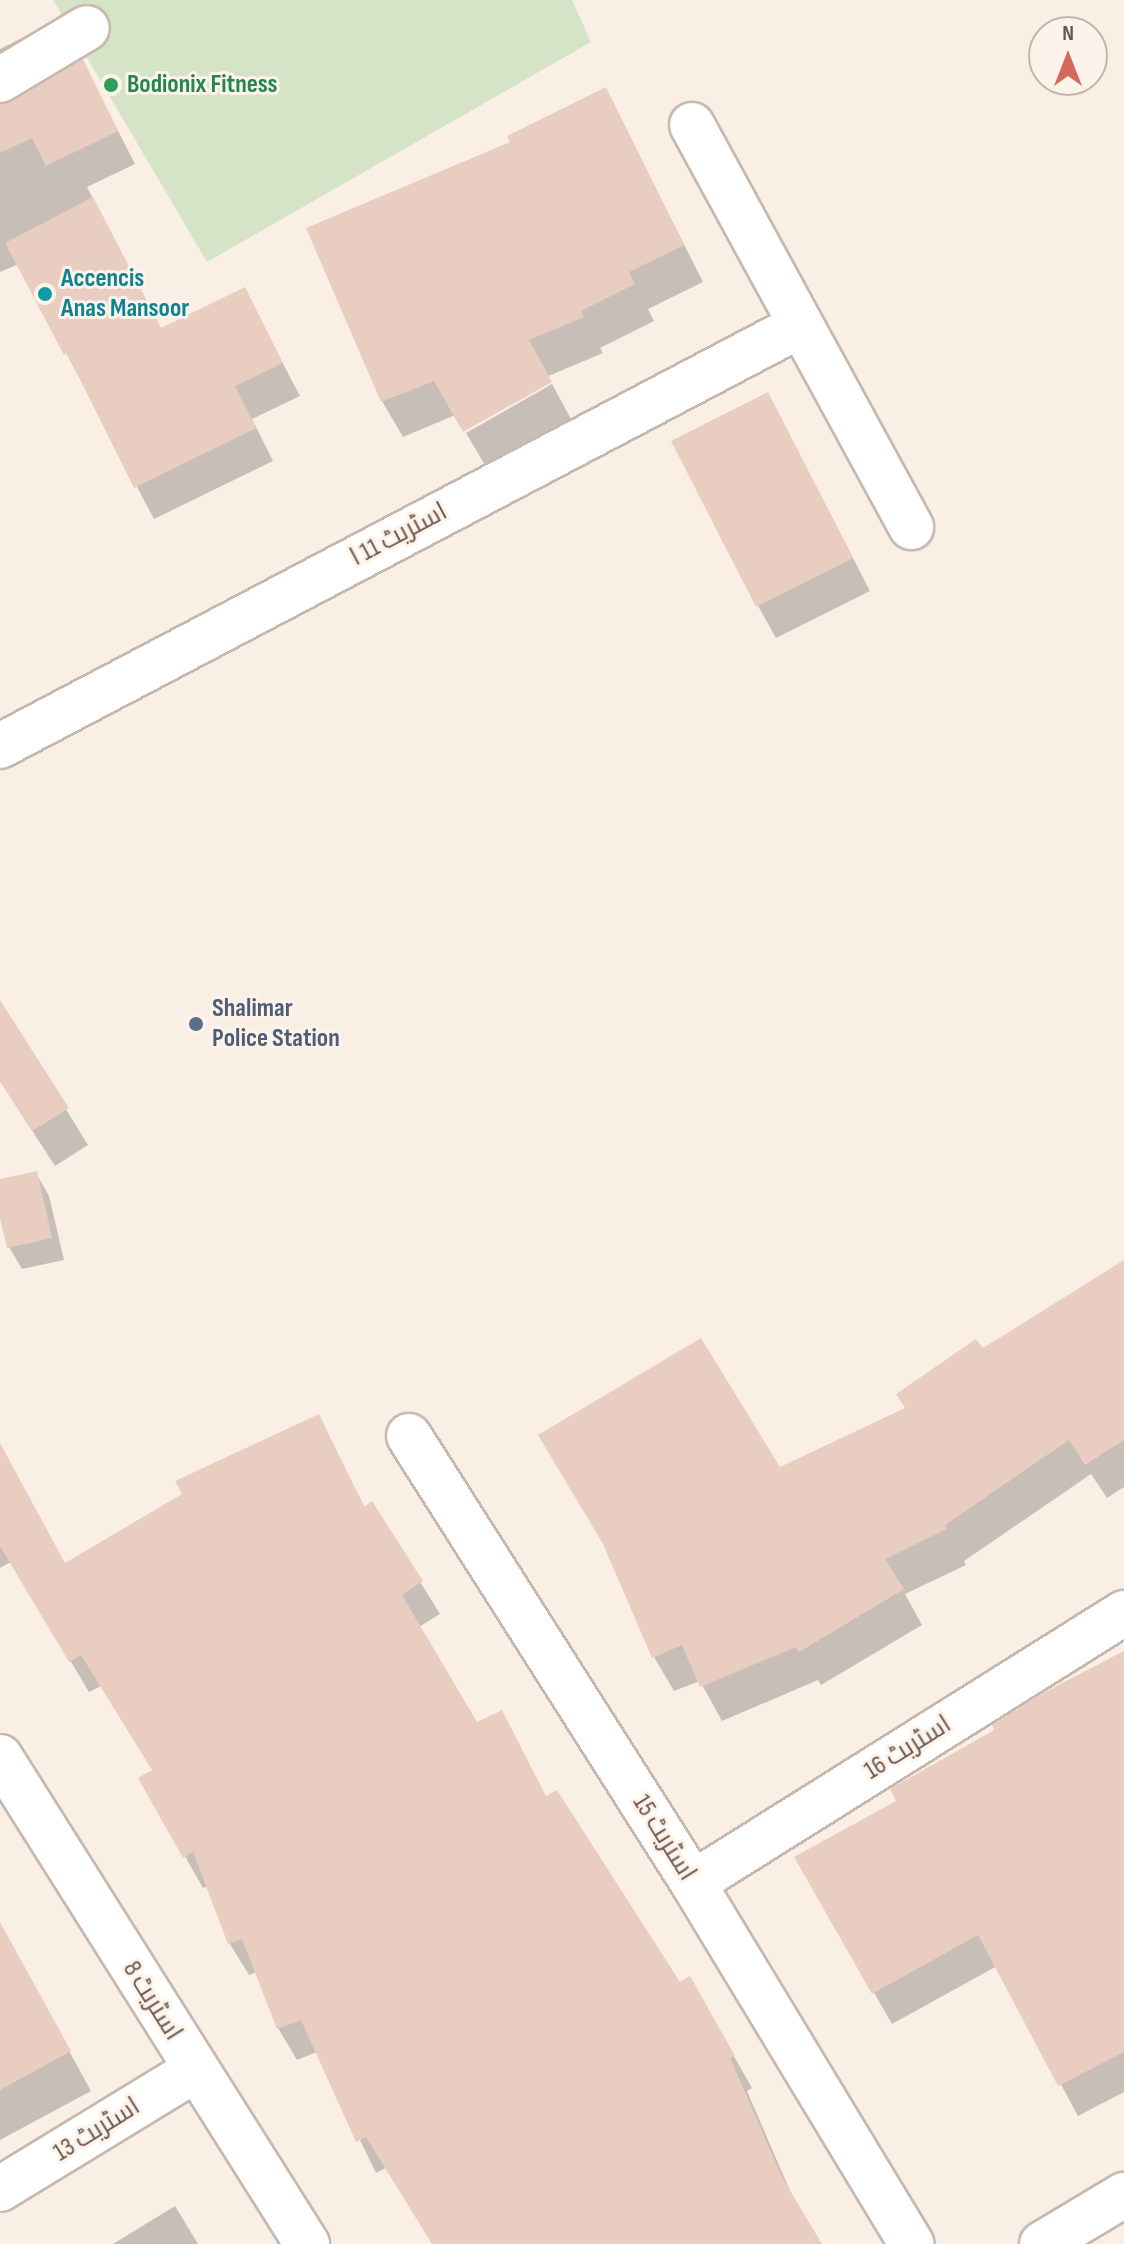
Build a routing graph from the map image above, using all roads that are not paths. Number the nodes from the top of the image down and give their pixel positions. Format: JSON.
{"nodes":[{"id":1,"x":87,"y":28,"type":"dead end"},
{"id":2,"x":0,"y":80,"type":"edge"},
{"id":3,"x":692,"y":125,"type":"dead end"},
{"id":4,"x":799,"y":326,"type":"junction"},
{"id":5,"x":911,"y":527,"type":"dead end"},
{"id":6,"x":0,"y":746,"type":"edge"},
{"id":7,"x":409,"y":1436,"type":"dead end"},
{"id":8,"x":1124,"y":1613,"type":"edge"},
{"id":9,"x":0,"y":1757,"type":"edge"},
{"id":10,"x":693,"y":1883,"type":"junction"},
{"id":11,"x":195,"y":2070,"type":"junction"},
{"id":12,"x":0,"y":2189,"type":"edge"},
{"id":13,"x":1124,"y":2195,"type":"edge"},
{"id":14,"x":307,"y":2244,"type":"edge"},
{"id":15,"x":912,"y":2244,"type":"edge"},
{"id":16,"x":1042,"y":2244,"type":"edge"}],
"edges":[{"from":1,"to":2,"type":"street"},
{"from":3,"to":4,"type":"street"},
{"from":4,"to":5,"type":"street"},
{"from":4,"to":6,"type":"street","name":"اسٹریٹ 11 ا"},
{"from":7,"to":10,"type":"street","name":"اسٹریٹ 15"},
{"from":8,"to":10,"type":"street","name":"اسٹریٹ 16"},
{"from":9,"to":11,"type":"street","name":"اسٹریٹ 8"},
{"from":10,"to":15,"type":"street","name":"اسٹریٹ 15"},
{"from":11,"to":12,"type":"street","name":"اسٹریٹ 13"},
{"from":11,"to":14,"type":"street","name":"اسٹریٹ 8"},
{"from":13,"to":16,"type":"street"}]}
